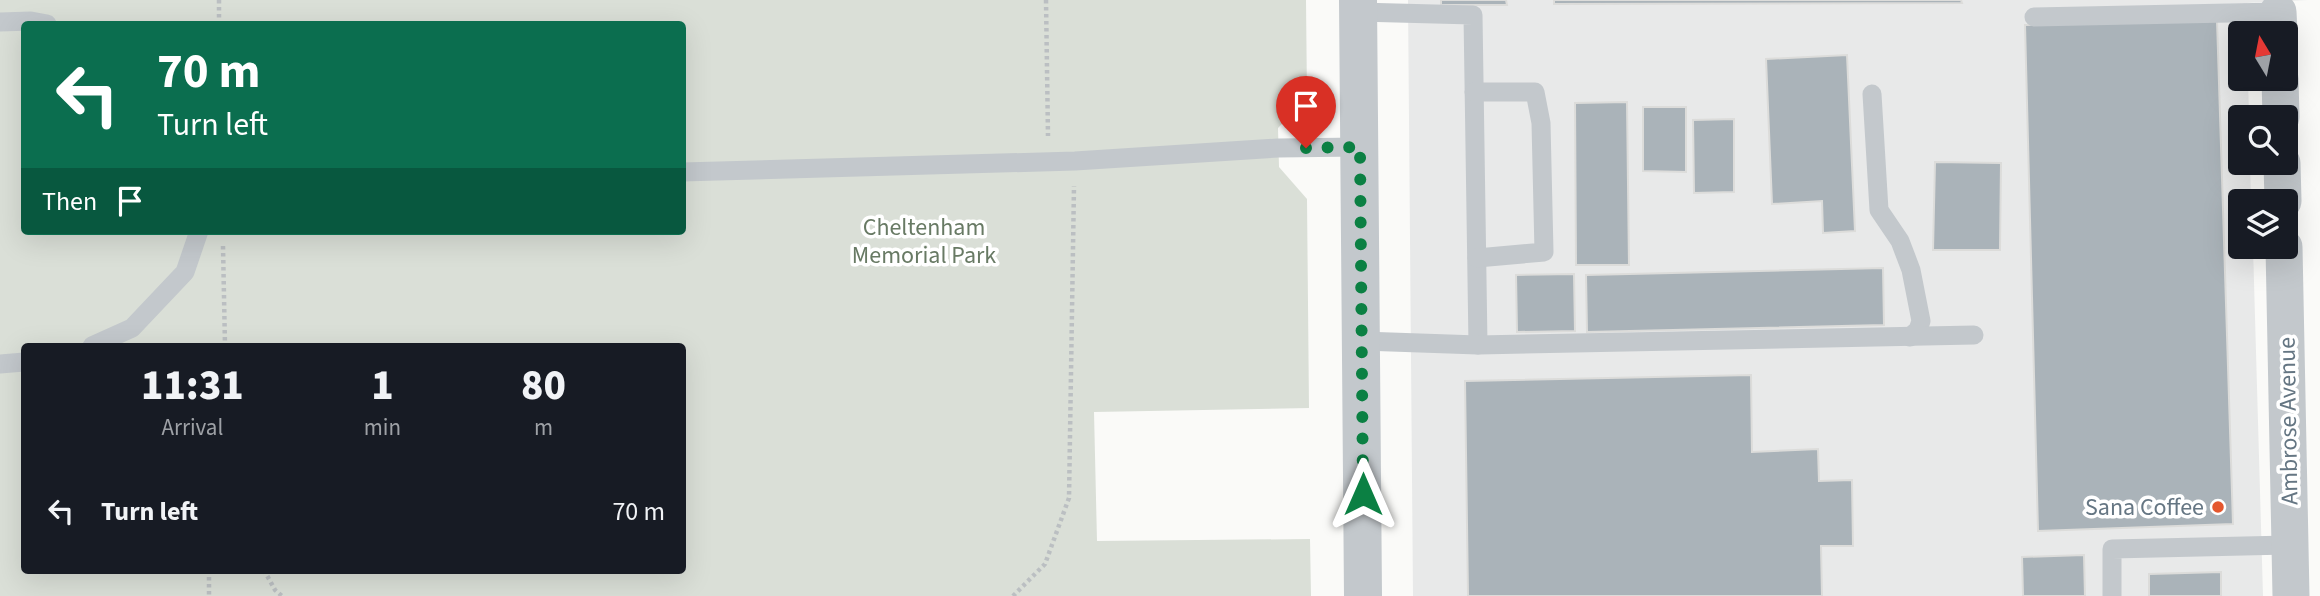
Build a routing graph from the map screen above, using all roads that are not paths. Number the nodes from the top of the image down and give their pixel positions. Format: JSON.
{"nodes":[{"id":1,"x":1358,"y":6,"type":"edge"},
{"id":2,"x":2034,"y":17,"type":"dead end"},
{"id":3,"x":21,"y":21,"type":"edge"},
{"id":4,"x":0,"y":22,"type":"edge"},
{"id":5,"x":2228,"y":22,"type":"edge"},
{"id":6,"x":1474,"y":92,"type":"junction"},
{"id":7,"x":1872,"y":94,"type":"dead end"},
{"id":8,"x":1360,"y":147,"type":"junction"},
{"id":9,"x":686,"y":172,"type":"edge"},
{"id":10,"x":198,"y":235,"type":"edge"},
{"id":11,"x":1477,"y":258,"type":"junction"},
{"id":12,"x":2284,"y":259,"type":"edge"},
{"id":13,"x":1974,"y":335,"type":"dead end"},
{"id":14,"x":1910,"y":337,"type":"junction"},
{"id":15,"x":1362,"y":341,"type":"junction"},
{"id":16,"x":99,"y":343,"type":"edge"},
{"id":17,"x":1478,"y":345,"type":"junction"},
{"id":18,"x":21,"y":362,"type":"edge"},
{"id":19,"x":0,"y":364,"type":"edge"},
{"id":20,"x":2290,"y":545,"type":"junction"},
{"id":21,"x":1363,"y":596,"type":"edge"},
{"id":22,"x":2112,"y":596,"type":"edge"},
{"id":23,"x":2291,"y":596,"type":"edge"}],
"edges":[{"from":1,"to":6,"type":"lane"},
{"from":1,"to":8,"type":"street"},
{"from":2,"to":5,"type":"lane"},
{"from":3,"to":4,"type":"lane"},
{"from":6,"to":11,"type":"lane"},
{"from":6,"to":11,"type":"lane"},
{"from":7,"to":14,"type":"lane"},
{"from":8,"to":9,"type":"lane"},
{"from":8,"to":15,"type":"street"},
{"from":10,"to":16,"type":"lane"},
{"from":11,"to":17,"type":"lane"},
{"from":12,"to":20,"type":"street","name":"Ambrose Avenue"},
{"from":13,"to":14,"type":"lane"},
{"from":14,"to":17,"type":"lane"},
{"from":15,"to":17,"type":"lane"},
{"from":15,"to":21,"type":"street"},
{"from":18,"to":19,"type":"lane"},
{"from":20,"to":22,"type":"lane"},
{"from":20,"to":23,"type":"street","name":"Ambrose Avenue"}]}
